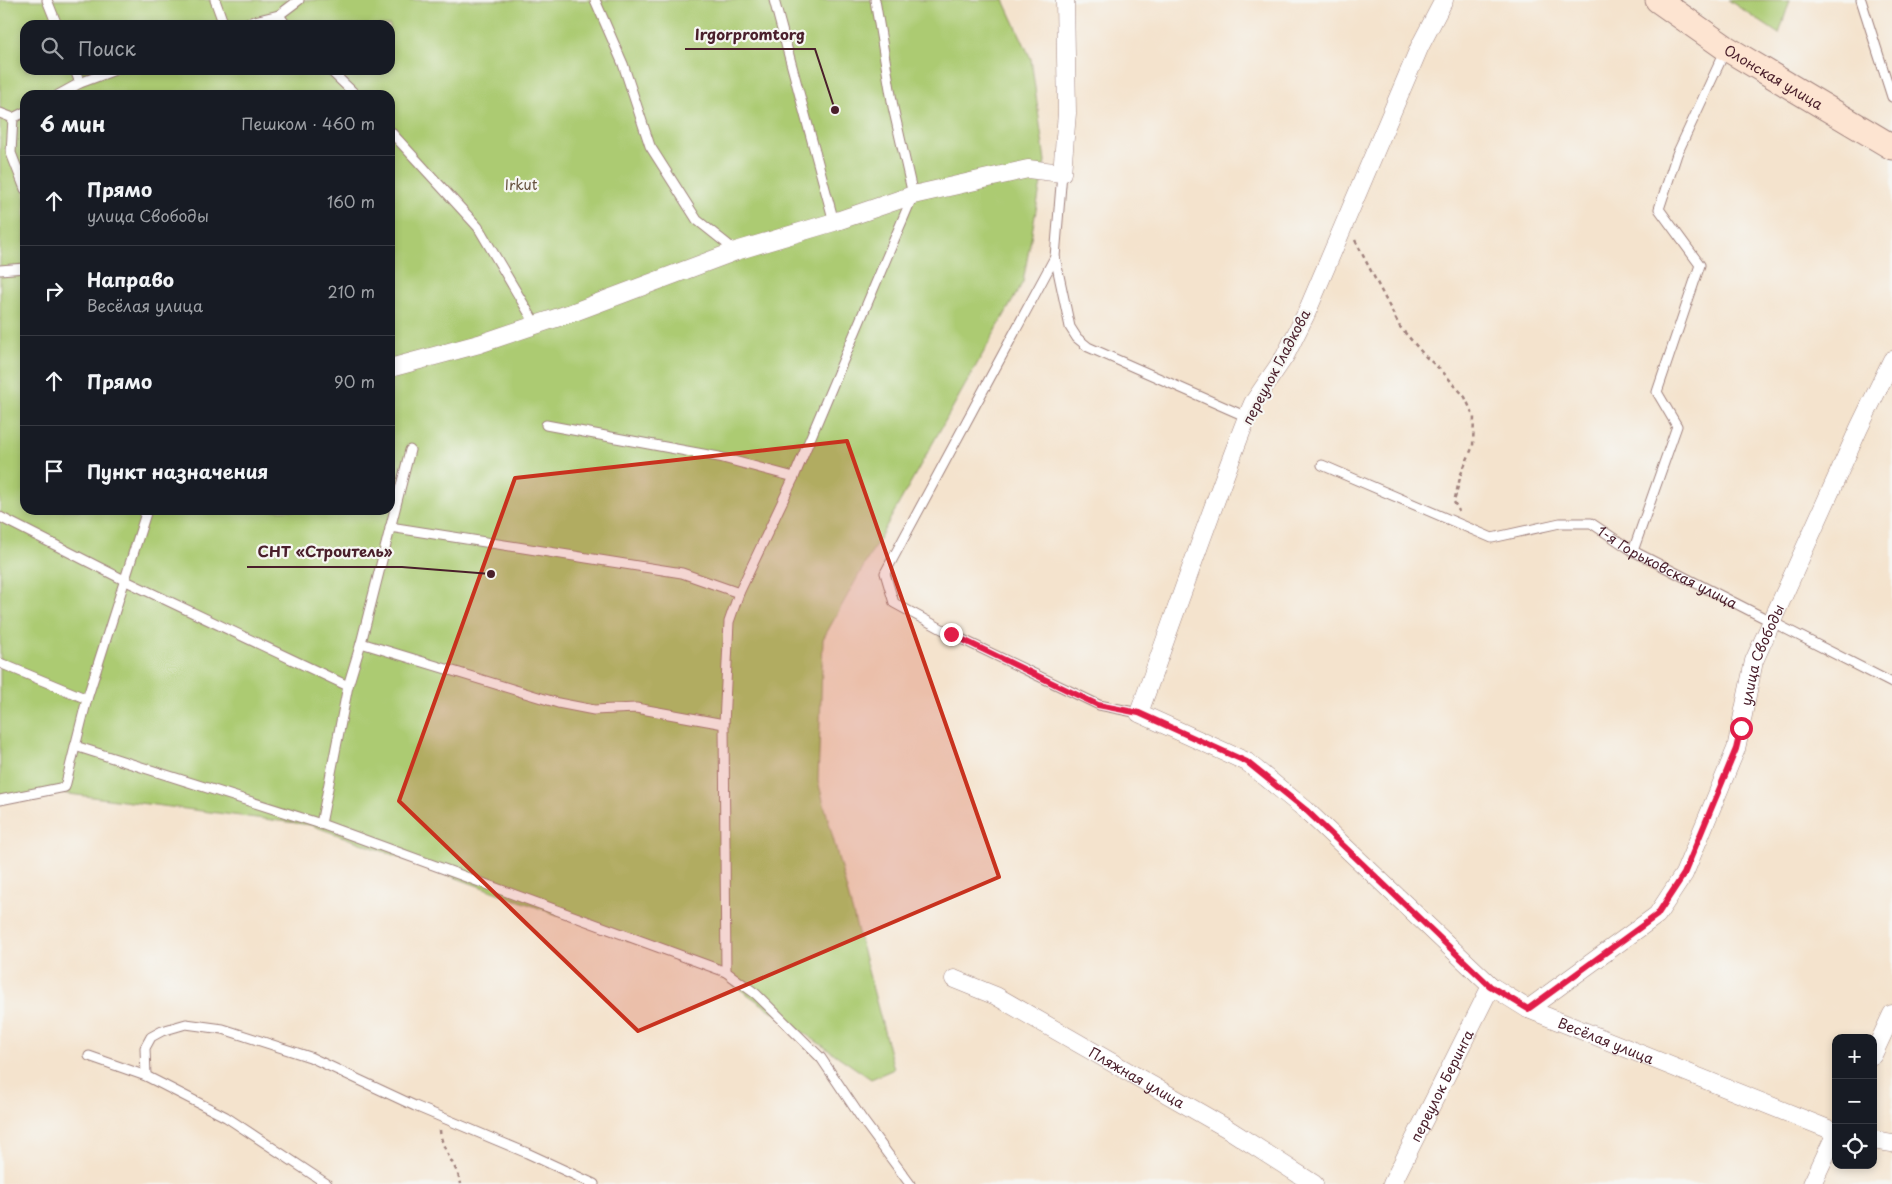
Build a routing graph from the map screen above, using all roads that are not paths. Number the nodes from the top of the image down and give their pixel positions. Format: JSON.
{"nodes":[{"id":1,"x":47,"y":0,"type":"edge"},
{"id":2,"x":215,"y":0,"type":"edge"},
{"id":3,"x":299,"y":0,"type":"edge"},
{"id":4,"x":595,"y":0,"type":"edge"},
{"id":5,"x":774,"y":0,"type":"edge"},
{"id":6,"x":875,"y":0,"type":"edge"},
{"id":7,"x":1065,"y":0,"type":"edge"},
{"id":8,"x":1444,"y":0,"type":"edge"},
{"id":9,"x":1658,"y":0,"type":"edge"},
{"id":10,"x":1861,"y":0,"type":"edge"},
{"id":11,"x":279,"y":15,"type":"junction"},
{"id":12,"x":55,"y":20,"type":"edge"},
{"id":13,"x":222,"y":20,"type":"edge"},
{"id":14,"x":259,"y":20,"type":"edge"},
{"id":15,"x":282,"y":20,"type":"edge"},
{"id":16,"x":1726,"y":48,"type":"junction"},
{"id":17,"x":77,"y":75,"type":"edge"},
{"id":18,"x":102,"y":75,"type":"edge"},
{"id":19,"x":335,"y":75,"type":"edge"},
{"id":20,"x":80,"y":83,"type":"junction"},
{"id":21,"x":67,"y":90,"type":"edge"},
{"id":22,"x":351,"y":90,"type":"edge"},
{"id":23,"x":1892,"y":97,"type":"edge"},
{"id":24,"x":0,"y":113,"type":"edge"},
{"id":25,"x":20,"y":114,"type":"edge"},
{"id":26,"x":13,"y":118,"type":"junction"},
{"id":27,"x":395,"y":136,"type":"edge"},
{"id":28,"x":1892,"y":147,"type":"edge"},
{"id":29,"x":1062,"y":172,"type":"junction"},
{"id":30,"x":20,"y":176,"type":"edge"},
{"id":31,"x":913,"y":195,"type":"junction"},
{"id":32,"x":834,"y":222,"type":"junction"},
{"id":33,"x":736,"y":251,"type":"junction"},
{"id":34,"x":1055,"y":257,"type":"junction"},
{"id":35,"x":20,"y":268,"type":"edge"},
{"id":36,"x":0,"y":270,"type":"edge"},
{"id":37,"x":536,"y":325,"type":"junction"},
{"id":38,"x":1892,"y":360,"type":"edge"},
{"id":39,"x":395,"y":367,"type":"edge"},
{"id":40,"x":1247,"y":417,"type":"junction"},
{"id":41,"x":546,"y":425,"type":"dead end"},
{"id":42,"x":410,"y":450,"type":"dead end"},
{"id":43,"x":1322,"y":465,"type":"dead end"},
{"id":44,"x":794,"y":477,"type":"junction"},
{"id":45,"x":395,"y":508,"type":"edge"},
{"id":46,"x":146,"y":515,"type":"edge"},
{"id":47,"x":393,"y":515,"type":"edge"},
{"id":48,"x":0,"y":517,"type":"edge"},
{"id":49,"x":390,"y":527,"type":"junction"},
{"id":50,"x":1633,"y":551,"type":"junction"},
{"id":51,"x":126,"y":581,"type":"junction"},
{"id":52,"x":739,"y":593,"type":"junction"},
{"id":53,"x":1771,"y":622,"type":"junction"},
{"id":54,"x":361,"y":643,"type":"junction"},
{"id":55,"x":0,"y":663,"type":"edge"},
{"id":56,"x":1892,"y":683,"type":"edge"},
{"id":57,"x":348,"y":686,"type":"junction"},
{"id":58,"x":87,"y":699,"type":"junction"},
{"id":59,"x":1139,"y":713,"type":"junction"},
{"id":60,"x":724,"y":724,"type":"junction"},
{"id":61,"x":75,"y":746,"type":"junction"},
{"id":62,"x":0,"y":800,"type":"edge"},
{"id":63,"x":321,"y":824,"type":"junction"},
{"id":64,"x":726,"y":972,"type":"junction"},
{"id":65,"x":954,"y":979,"type":"dead end"},
{"id":66,"x":1490,"y":986,"type":"junction"},
{"id":67,"x":1528,"y":1009,"type":"junction"},
{"id":68,"x":1892,"y":1014,"type":"edge"},
{"id":69,"x":1877,"y":1046,"type":"edge"},
{"id":70,"x":89,"y":1056,"type":"dead end"},
{"id":71,"x":146,"y":1076,"type":"junction"},
{"id":72,"x":1832,"y":1131,"type":"edge"},
{"id":73,"x":1877,"y":1141,"type":"edge"},
{"id":74,"x":1832,"y":1142,"type":"edge"},
{"id":75,"x":1892,"y":1143,"type":"edge"},
{"id":76,"x":327,"y":1184,"type":"edge"},
{"id":77,"x":594,"y":1184,"type":"edge"},
{"id":78,"x":910,"y":1184,"type":"edge"},
{"id":79,"x":1314,"y":1184,"type":"edge"},
{"id":80,"x":1392,"y":1184,"type":"edge"},
{"id":81,"x":1812,"y":1184,"type":"edge"}],
"edges":[{"from":1,"to":12,"type":"lane"},
{"from":2,"to":13,"type":"lane"},
{"from":3,"to":11,"type":"lane"},
{"from":4,"to":33,"type":"lane"},
{"from":5,"to":32,"type":"lane"},
{"from":6,"to":31,"type":"lane"},
{"from":7,"to":29,"type":"street"},
{"from":8,"to":40,"type":"street","name":"переулок Гладкова"},
{"from":9,"to":16,"type":"street","name":"Олонская улица"},
{"from":10,"to":23,"type":"lane"},
{"from":11,"to":14,"type":"lane"},
{"from":11,"to":15,"type":"lane"},
{"from":16,"to":28,"type":"street","name":"Олонская улица"},
{"from":16,"to":50,"type":"lane"},
{"from":17,"to":20,"type":"lane"},
{"from":18,"to":20,"type":"lane"},
{"from":19,"to":22,"type":"lane"},
{"from":20,"to":21,"type":"lane"},
{"from":24,"to":26,"type":"lane"},
{"from":25,"to":26,"type":"lane"},
{"from":26,"to":30,"type":"lane"},
{"from":27,"to":37,"type":"lane"},
{"from":29,"to":31,"type":"street"},
{"from":29,"to":34,"type":"lane"},
{"from":31,"to":32,"type":"street"},
{"from":31,"to":44,"type":"lane"},
{"from":32,"to":33,"type":"street"},
{"from":33,"to":37,"type":"street"},
{"from":34,"to":40,"type":"lane"},
{"from":34,"to":59,"type":"lane"},
{"from":35,"to":36,"type":"lane"},
{"from":37,"to":39,"type":"street"},
{"from":38,"to":53,"type":"street","name":"улица Свободы"},
{"from":40,"to":59,"type":"street","name":"переулок Гладкова"},
{"from":41,"to":44,"type":"lane"},
{"from":42,"to":45,"type":"lane"},
{"from":43,"to":50,"type":"lane","name":"1-я Горьковская улица"},
{"from":44,"to":52,"type":"lane"},
{"from":46,"to":51,"type":"lane"},
{"from":47,"to":49,"type":"lane"},
{"from":48,"to":51,"type":"lane"},
{"from":49,"to":52,"type":"lane"},
{"from":49,"to":54,"type":"lane"},
{"from":50,"to":53,"type":"lane","name":"1-я Горьковская улица"},
{"from":51,"to":57,"type":"lane"},
{"from":51,"to":58,"type":"lane"},
{"from":52,"to":60,"type":"lane"},
{"from":53,"to":56,"type":"lane","name":"1-я Горьковская улица"},
{"from":53,"to":67,"type":"street","name":"улица Свободы"},
{"from":54,"to":57,"type":"lane"},
{"from":54,"to":60,"type":"lane"},
{"from":55,"to":58,"type":"lane"},
{"from":57,"to":63,"type":"lane"},
{"from":58,"to":61,"type":"lane"},
{"from":59,"to":66,"type":"street","name":"Весёлая улица"},
{"from":60,"to":64,"type":"lane"},
{"from":61,"to":62,"type":"lane"},
{"from":61,"to":63,"type":"lane"},
{"from":63,"to":64,"type":"lane"},
{"from":64,"to":78,"type":"lane"},
{"from":65,"to":79,"type":"street","name":"Пляжная улица"},
{"from":66,"to":67,"type":"street","name":"Весёлая улица"},
{"from":66,"to":80,"type":"street","name":"переулок Беринга"},
{"from":67,"to":72,"type":"street","name":"Весёлая улица"},
{"from":68,"to":69,"type":"street"},
{"from":70,"to":71,"type":"lane"},
{"from":71,"to":76,"type":"lane"},
{"from":71,"to":77,"type":"lane"},
{"from":73,"to":75,"type":"street"},
{"from":74,"to":81,"type":"street"}]}
